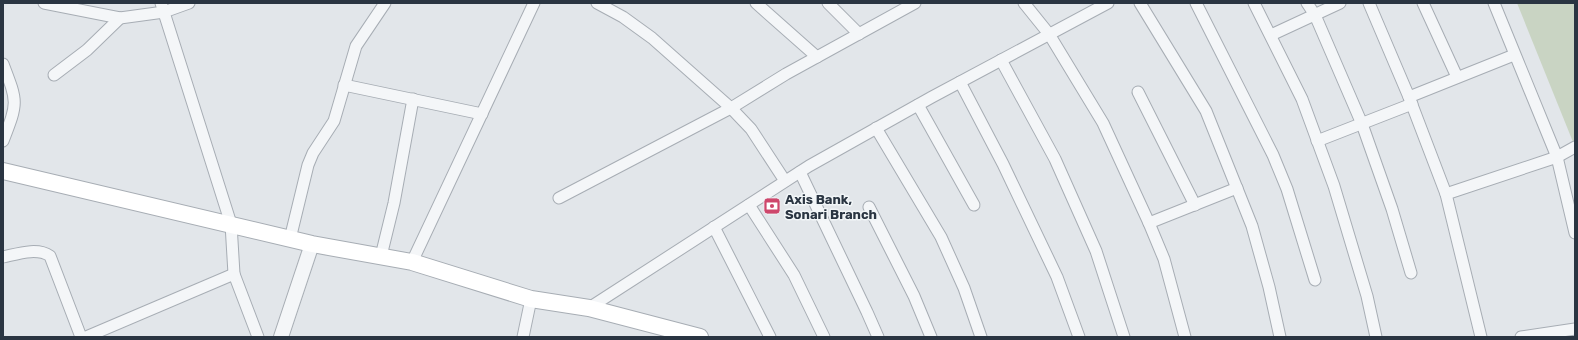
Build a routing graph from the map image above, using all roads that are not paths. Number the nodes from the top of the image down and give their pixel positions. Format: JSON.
{"nodes":[{"id":1,"x":44,"y":3,"type":"edge"},
{"id":2,"x":189,"y":3,"type":"edge"},
{"id":3,"x":385,"y":3,"type":"edge"},
{"id":4,"x":534,"y":3,"type":"edge"},
{"id":5,"x":597,"y":3,"type":"edge"},
{"id":6,"x":756,"y":3,"type":"edge"},
{"id":7,"x":828,"y":3,"type":"edge"},
{"id":8,"x":914,"y":3,"type":"edge"},
{"id":9,"x":1024,"y":3,"type":"edge"},
{"id":10,"x":1108,"y":3,"type":"edge"},
{"id":11,"x":1140,"y":3,"type":"edge"},
{"id":12,"x":1196,"y":3,"type":"edge"},
{"id":13,"x":1254,"y":3,"type":"edge"},
{"id":14,"x":1307,"y":3,"type":"edge"},
{"id":15,"x":1340,"y":3,"type":"edge"},
{"id":16,"x":1369,"y":3,"type":"edge"},
{"id":17,"x":1423,"y":3,"type":"edge"},
{"id":18,"x":1494,"y":3,"type":"edge"},
{"id":19,"x":897,"y":7,"type":"edge"},
{"id":20,"x":163,"y":8,"type":"edge"},
{"id":21,"x":1314,"y":15,"type":"junction"},
{"id":22,"x":120,"y":18,"type":"junction"},
{"id":23,"x":859,"y":34,"type":"junction"},
{"id":24,"x":1049,"y":34,"type":"junction"},
{"id":25,"x":1271,"y":35,"type":"junction"},
{"id":26,"x":1514,"y":55,"type":"junction"},
{"id":27,"x":817,"y":57,"type":"junction"},
{"id":28,"x":1001,"y":60,"type":"junction"},
{"id":29,"x":3,"y":64,"type":"edge"},
{"id":30,"x":54,"y":75,"type":"dead end"},
{"id":31,"x":1458,"y":77,"type":"junction"},
{"id":32,"x":960,"y":82,"type":"junction"},
{"id":33,"x":344,"y":85,"type":"junction"},
{"id":34,"x":1138,"y":92,"type":"dead end"},
{"id":35,"x":413,"y":99,"type":"junction"},
{"id":36,"x":1410,"y":101,"type":"junction"},
{"id":37,"x":918,"y":105,"type":"junction"},
{"id":38,"x":731,"y":108,"type":"junction"},
{"id":39,"x":482,"y":114,"type":"junction"},
{"id":40,"x":1362,"y":124,"type":"junction"},
{"id":41,"x":876,"y":128,"type":"junction"},
{"id":42,"x":3,"y":141,"type":"edge"},
{"id":43,"x":1317,"y":141,"type":"junction"},
{"id":44,"x":1575,"y":146,"type":"edge"},
{"id":45,"x":1557,"y":157,"type":"junction"},
{"id":46,"x":3,"y":171,"type":"edge"},
{"id":47,"x":800,"y":172,"type":"junction"},
{"id":48,"x":785,"y":182,"type":"junction"},
{"id":49,"x":1238,"y":188,"type":"junction"},
{"id":50,"x":1446,"y":194,"type":"junction"},
{"id":51,"x":559,"y":198,"type":"dead end"},
{"id":52,"x":749,"y":205,"type":"junction"},
{"id":53,"x":974,"y":205,"type":"dead end"},
{"id":54,"x":1195,"y":205,"type":"junction"},
{"id":55,"x":869,"y":207,"type":"dead end"},
{"id":56,"x":1149,"y":223,"type":"junction"},
{"id":57,"x":230,"y":224,"type":"junction"},
{"id":58,"x":714,"y":228,"type":"junction"},
{"id":59,"x":1575,"y":233,"type":"edge"},
{"id":60,"x":290,"y":239,"type":"junction"},
{"id":61,"x":312,"y":244,"type":"junction"},
{"id":62,"x":380,"y":256,"type":"junction"},
{"id":63,"x":3,"y":257,"type":"edge"},
{"id":64,"x":412,"y":262,"type":"junction"},
{"id":65,"x":1411,"y":273,"type":"dead end"},
{"id":66,"x":234,"y":274,"type":"junction"},
{"id":67,"x":1315,"y":280,"type":"dead end"},
{"id":68,"x":531,"y":299,"type":"junction"},
{"id":69,"x":590,"y":308,"type":"junction"},
{"id":70,"x":1575,"y":328,"type":"edge"},
{"id":71,"x":1533,"y":336,"type":"edge"},
{"id":72,"x":81,"y":337,"type":"edge"},
{"id":73,"x":86,"y":337,"type":"edge"},
{"id":74,"x":258,"y":337,"type":"edge"},
{"id":75,"x":281,"y":337,"type":"edge"},
{"id":76,"x":523,"y":337,"type":"edge"},
{"id":77,"x":700,"y":337,"type":"edge"},
{"id":78,"x":770,"y":337,"type":"edge"},
{"id":79,"x":824,"y":337,"type":"edge"},
{"id":80,"x":878,"y":337,"type":"edge"},
{"id":81,"x":931,"y":337,"type":"edge"},
{"id":82,"x":981,"y":337,"type":"edge"},
{"id":83,"x":1079,"y":337,"type":"edge"},
{"id":84,"x":1124,"y":337,"type":"edge"},
{"id":85,"x":1185,"y":337,"type":"edge"},
{"id":86,"x":1280,"y":337,"type":"edge"},
{"id":87,"x":1376,"y":337,"type":"edge"},
{"id":88,"x":1481,"y":337,"type":"edge"},
{"id":89,"x":1521,"y":337,"type":"edge"}],
"edges":[{"from":1,"to":22,"type":"street"},
{"from":2,"to":20,"type":"street"},
{"from":3,"to":33,"type":"street"},
{"from":4,"to":39,"type":"street"},
{"from":5,"to":38,"type":"street"},
{"from":6,"to":27,"type":"street"},
{"from":7,"to":23,"type":"street"},
{"from":8,"to":19,"type":"street"},
{"from":9,"to":24,"type":"street"},
{"from":10,"to":24,"type":"street"},
{"from":11,"to":49,"type":"street"},
{"from":12,"to":67,"type":"street"},
{"from":13,"to":25,"type":"street"},
{"from":14,"to":21,"type":"street"},
{"from":15,"to":21,"type":"street"},
{"from":16,"to":36,"type":"street"},
{"from":17,"to":31,"type":"street"},
{"from":18,"to":26,"type":"street"},
{"from":19,"to":23,"type":"street"},
{"from":20,"to":22,"type":"street"},
{"from":20,"to":57,"type":"street"},
{"from":21,"to":25,"type":"street"},
{"from":21,"to":40,"type":"street"},
{"from":22,"to":30,"type":"street"},
{"from":23,"to":27,"type":"street"},
{"from":24,"to":28,"type":"street"},
{"from":24,"to":56,"type":"street"},
{"from":25,"to":43,"type":"street"},
{"from":26,"to":31,"type":"street"},
{"from":26,"to":45,"type":"street"},
{"from":27,"to":38,"type":"street"},
{"from":28,"to":32,"type":"street"},
{"from":28,"to":84,"type":"street"},
{"from":29,"to":42,"type":"street"},
{"from":31,"to":36,"type":"street"},
{"from":32,"to":37,"type":"street"},
{"from":32,"to":83,"type":"street"},
{"from":33,"to":35,"type":"street"},
{"from":33,"to":60,"type":"street"},
{"from":34,"to":54,"type":"street"},
{"from":35,"to":39,"type":"street"},
{"from":35,"to":62,"type":"street"},
{"from":36,"to":40,"type":"street"},
{"from":36,"to":50,"type":"street"},
{"from":37,"to":41,"type":"street"},
{"from":37,"to":53,"type":"street"},
{"from":38,"to":48,"type":"street"},
{"from":38,"to":51,"type":"street"},
{"from":39,"to":64,"type":"street"},
{"from":40,"to":43,"type":"street"},
{"from":40,"to":65,"type":"street"},
{"from":41,"to":47,"type":"street"},
{"from":41,"to":82,"type":"street"},
{"from":43,"to":87,"type":"street"},
{"from":44,"to":45,"type":"street"},
{"from":45,"to":50,"type":"street"},
{"from":45,"to":59,"type":"street"},
{"from":46,"to":57,"type":"main road"},
{"from":47,"to":48,"type":"street"},
{"from":47,"to":80,"type":"street"},
{"from":48,"to":52,"type":"street"},
{"from":49,"to":54,"type":"street"},
{"from":49,"to":86,"type":"street"},
{"from":50,"to":88,"type":"street"},
{"from":52,"to":58,"type":"street"},
{"from":52,"to":79,"type":"street"},
{"from":54,"to":56,"type":"street"},
{"from":55,"to":81,"type":"street"},
{"from":56,"to":85,"type":"street"},
{"from":57,"to":60,"type":"main road"},
{"from":57,"to":66,"type":"street"},
{"from":58,"to":69,"type":"street"},
{"from":58,"to":78,"type":"street"},
{"from":60,"to":61,"type":"main road"},
{"from":61,"to":62,"type":"main road"},
{"from":61,"to":75,"type":"street"},
{"from":62,"to":64,"type":"main road"},
{"from":63,"to":72,"type":"street"},
{"from":64,"to":68,"type":"main road"},
{"from":66,"to":73,"type":"street"},
{"from":66,"to":74,"type":"street"},
{"from":68,"to":69,"type":"main road"},
{"from":68,"to":76,"type":"street"},
{"from":69,"to":77,"type":"main road"},
{"from":70,"to":71,"type":"street"},
{"from":71,"to":89,"type":"street"}]}
